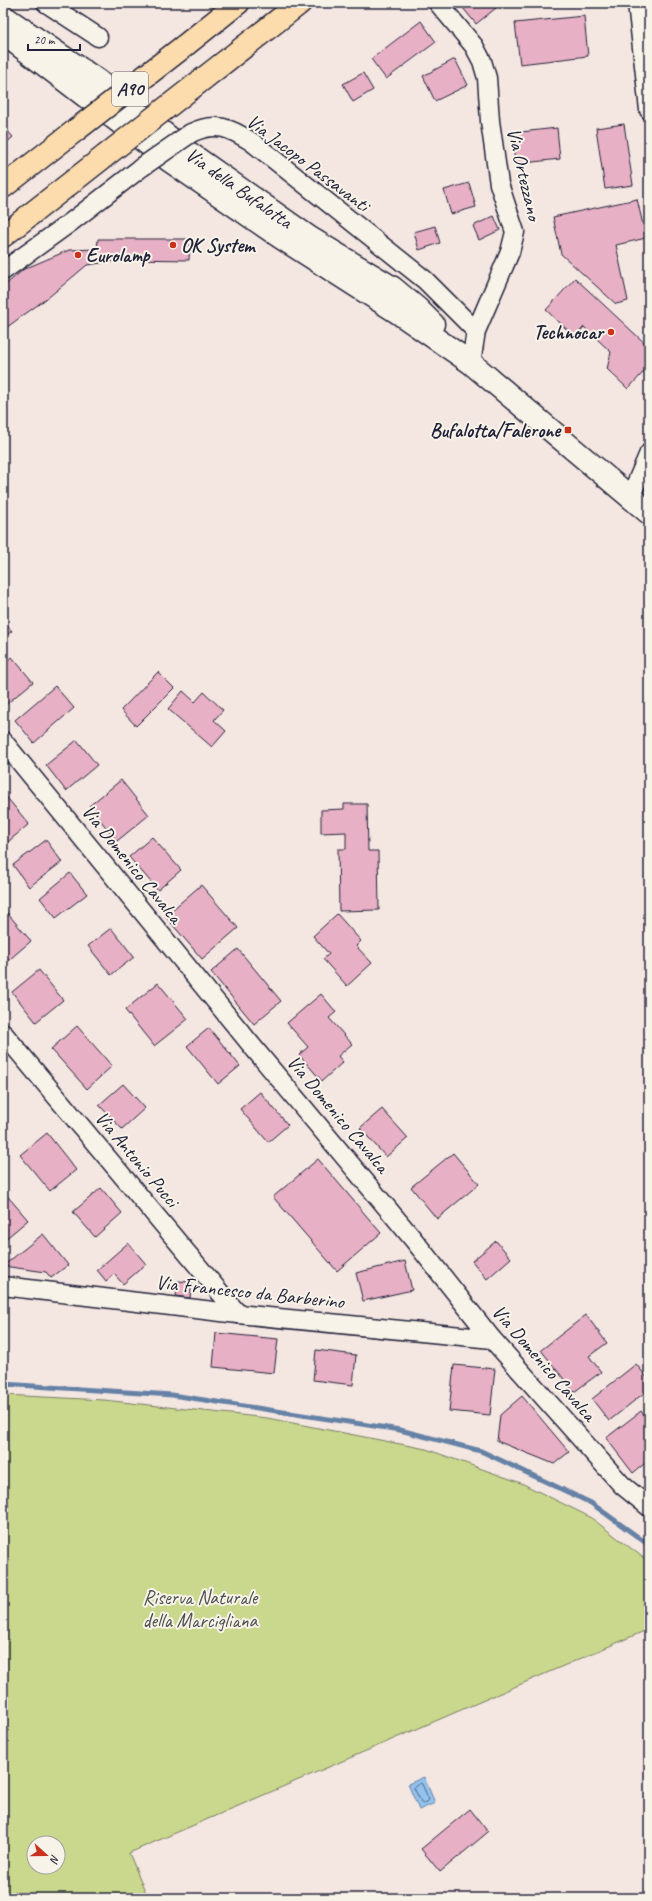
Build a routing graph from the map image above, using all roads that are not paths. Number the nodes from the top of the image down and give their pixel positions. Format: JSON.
{"nodes":[{"id":1,"x":46,"y":3,"type":"edge"},
{"id":2,"x":226,"y":3,"type":"edge"},
{"id":3,"x":238,"y":3,"type":"edge"},
{"id":4,"x":300,"y":3,"type":"edge"},
{"id":5,"x":438,"y":3,"type":"edge"},
{"id":6,"x":637,"y":3,"type":"edge"},
{"id":7,"x":3,"y":16,"type":"edge"},
{"id":8,"x":212,"y":23,"type":"junction"},
{"id":9,"x":3,"y":32,"type":"edge"},
{"id":10,"x":98,"y":37,"type":"dead end"},
{"id":11,"x":649,"y":110,"type":"edge"},
{"id":12,"x":3,"y":187,"type":"edge"},
{"id":13,"x":3,"y":236,"type":"edge"},
{"id":14,"x":3,"y":271,"type":"edge"},
{"id":15,"x":476,"y":331,"type":"junction"},
{"id":16,"x":471,"y":363,"type":"junction"},
{"id":17,"x":649,"y":452,"type":"edge"},
{"id":18,"x":644,"y":509,"type":"edge"},
{"id":19,"x":3,"y":741,"type":"edge"},
{"id":20,"x":3,"y":1032,"type":"edge"},
{"id":21,"x":3,"y":1286,"type":"edge"},
{"id":22,"x":238,"y":1314,"type":"junction"},
{"id":23,"x":492,"y":1339,"type":"junction"},
{"id":24,"x":649,"y":1507,"type":"edge"}],
"edges":[{"from":1,"to":10,"type":"street"},
{"from":2,"to":8,"type":"highway"},
{"from":3,"to":8,"type":"highway","number":"A90"},
{"from":4,"to":13,"type":"highway","number":"A90","bridge":true},
{"from":5,"to":15,"type":"street","name":"Via Ortezzano"},
{"from":6,"to":11,"type":"street"},
{"from":7,"to":16,"type":"street","name":"Via della Bufalotta"},
{"from":8,"to":12,"type":"highway","number":"A90","bridge":true},
{"from":9,"to":16,"type":"street","name":"Via della Bufalotta"},
{"from":14,"to":15,"type":"street","name":"Via Jacopo Passavanti","bridge":true},
{"from":15,"to":16,"type":"street","name":"Via Ortezzano"},
{"from":16,"to":18,"type":"street","name":"Via della Bufalotta"},
{"from":17,"to":18,"type":"street"},
{"from":19,"to":23,"type":"street","name":"Via Domenico Cavalca"},
{"from":20,"to":22,"type":"street","name":"Via Antonio Pucci"},
{"from":21,"to":22,"type":"street","name":"Via Francesco da Barberino"},
{"from":22,"to":23,"type":"street","name":"Via Francesco da Barberino"},
{"from":23,"to":24,"type":"street","name":"Via Domenico Cavalca"}]}
